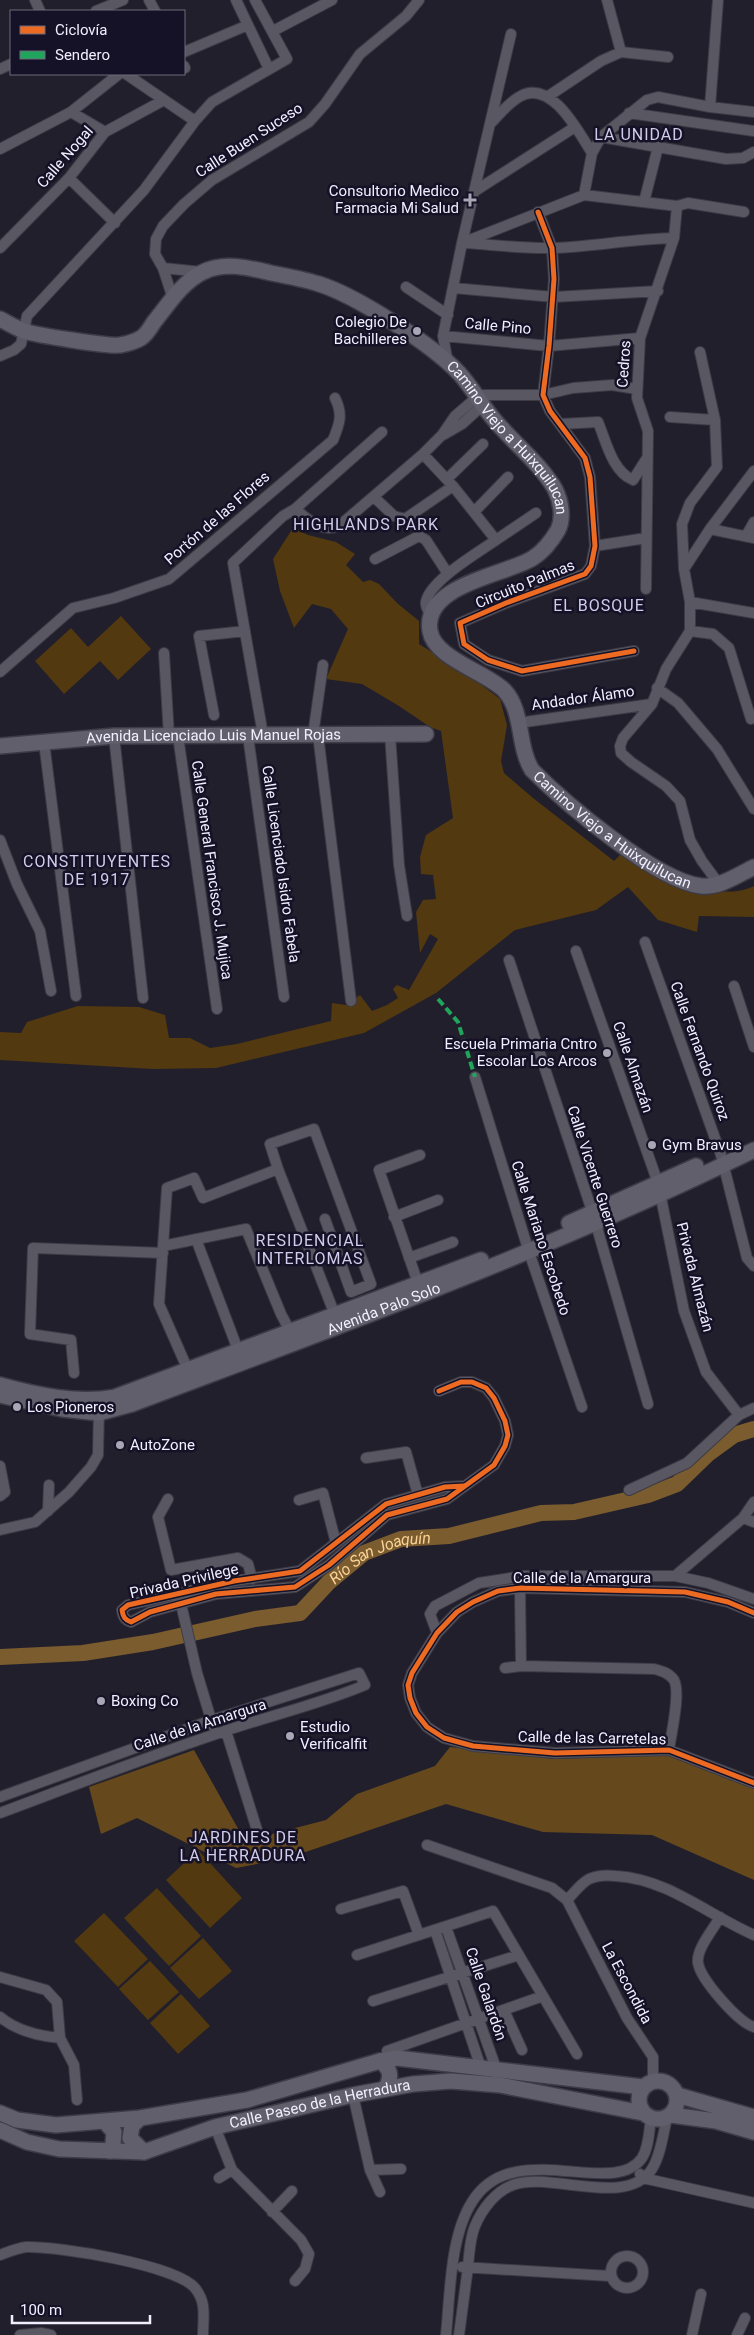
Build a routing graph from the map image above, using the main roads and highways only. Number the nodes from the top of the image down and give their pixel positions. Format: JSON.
{"nodes":[{"id":1,"x":0,"y":319,"type":"edge"},
{"id":2,"x":426,"y":734,"type":"dead end"},
{"id":3,"x":0,"y":746,"type":"edge"},
{"id":4,"x":754,"y":867,"type":"edge"},
{"id":5,"x":754,"y":1139,"type":"edge"},
{"id":6,"x":754,"y":1150,"type":"edge"},
{"id":7,"x":723,"y":1160,"type":"junction"},
{"id":8,"x":420,"y":1290,"type":"junction"},
{"id":9,"x":0,"y":1390,"type":"edge"},
{"id":10,"x":99,"y":1406,"type":"junction"},
{"id":11,"x":384,"y":2056,"type":"junction"},
{"id":12,"x":412,"y":2059,"type":"junction"},
{"id":13,"x":413,"y":2084,"type":"junction"},
{"id":14,"x":648,"y":2084,"type":"junction"},
{"id":15,"x":386,"y":2088,"type":"junction"},
{"id":16,"x":677,"y":2095,"type":"junction"},
{"id":17,"x":0,"y":2113,"type":"edge"},
{"id":18,"x":647,"y":2115,"type":"junction"},
{"id":19,"x":669,"y":2116,"type":"junction"},
{"id":20,"x":754,"y":2117,"type":"edge"},
{"id":21,"x":140,"y":2118,"type":"junction"},
{"id":22,"x":105,"y":2122,"type":"junction"},
{"id":23,"x":0,"y":2130,"type":"edge"},
{"id":24,"x":754,"y":2132,"type":"edge"},
{"id":25,"x":110,"y":2150,"type":"junction"},
{"id":26,"x":144,"y":2152,"type":"junction"}],
"edges":[{"from":1,"to":4,"type":"main road","name":"Camino Viejo a Huixquilucan"},
{"from":2,"to":3,"type":"main road","name":"Avenida Licenciado Luis Manuel Rojas"},
{"from":5,"to":7,"type":"main road","name":"Avenida Palo Solo"},
{"from":6,"to":7,"type":"main road","name":"Avenida Palo Solo"},
{"from":7,"to":8,"type":"main road","name":"Avenida Palo Solo"},
{"from":8,"to":10,"type":"main road","name":"Avenida Palo Solo"},
{"from":8,"to":10,"type":"main road","name":"Avenida Palo Solo"},
{"from":9,"to":10,"type":"main road","name":"Avenida Palo Solo"},
{"from":11,"to":12,"type":"main road","name":"Calle Paseo de la Herradura"},
{"from":11,"to":15,"type":"main road"},
{"from":11,"to":21,"type":"main road","name":"Calle Paseo de la Herradura"},
{"from":12,"to":13,"type":"main road"},
{"from":12,"to":14,"type":"main road","name":"Calle Paseo de la Herradura"},
{"from":13,"to":15,"type":"main road","name":"Calle Paseo de la Herradura"},
{"from":13,"to":18,"type":"main road","name":"Calle Paseo de la Herradura"},
{"from":14,"to":16,"type":"main road"},
{"from":14,"to":18,"type":"main road"},
{"from":15,"to":26,"type":"main road","name":"Calle Paseo de la Herradura"},
{"from":16,"to":19,"type":"main road"},
{"from":16,"to":20,"type":"main road"},
{"from":17,"to":22,"type":"main road","name":"Calle Paseo de la Herradura"},
{"from":18,"to":19,"type":"main road"},
{"from":19,"to":24,"type":"main road"},
{"from":21,"to":22,"type":"main road","name":"Calle Paseo de la Herradura"},
{"from":21,"to":26,"type":"main road"},
{"from":22,"to":25,"type":"main road"},
{"from":23,"to":25,"type":"main road","name":"Calle Paseo de la Herradura"},
{"from":25,"to":26,"type":"main road","name":"Calle Paseo de la Herradura"}]}
